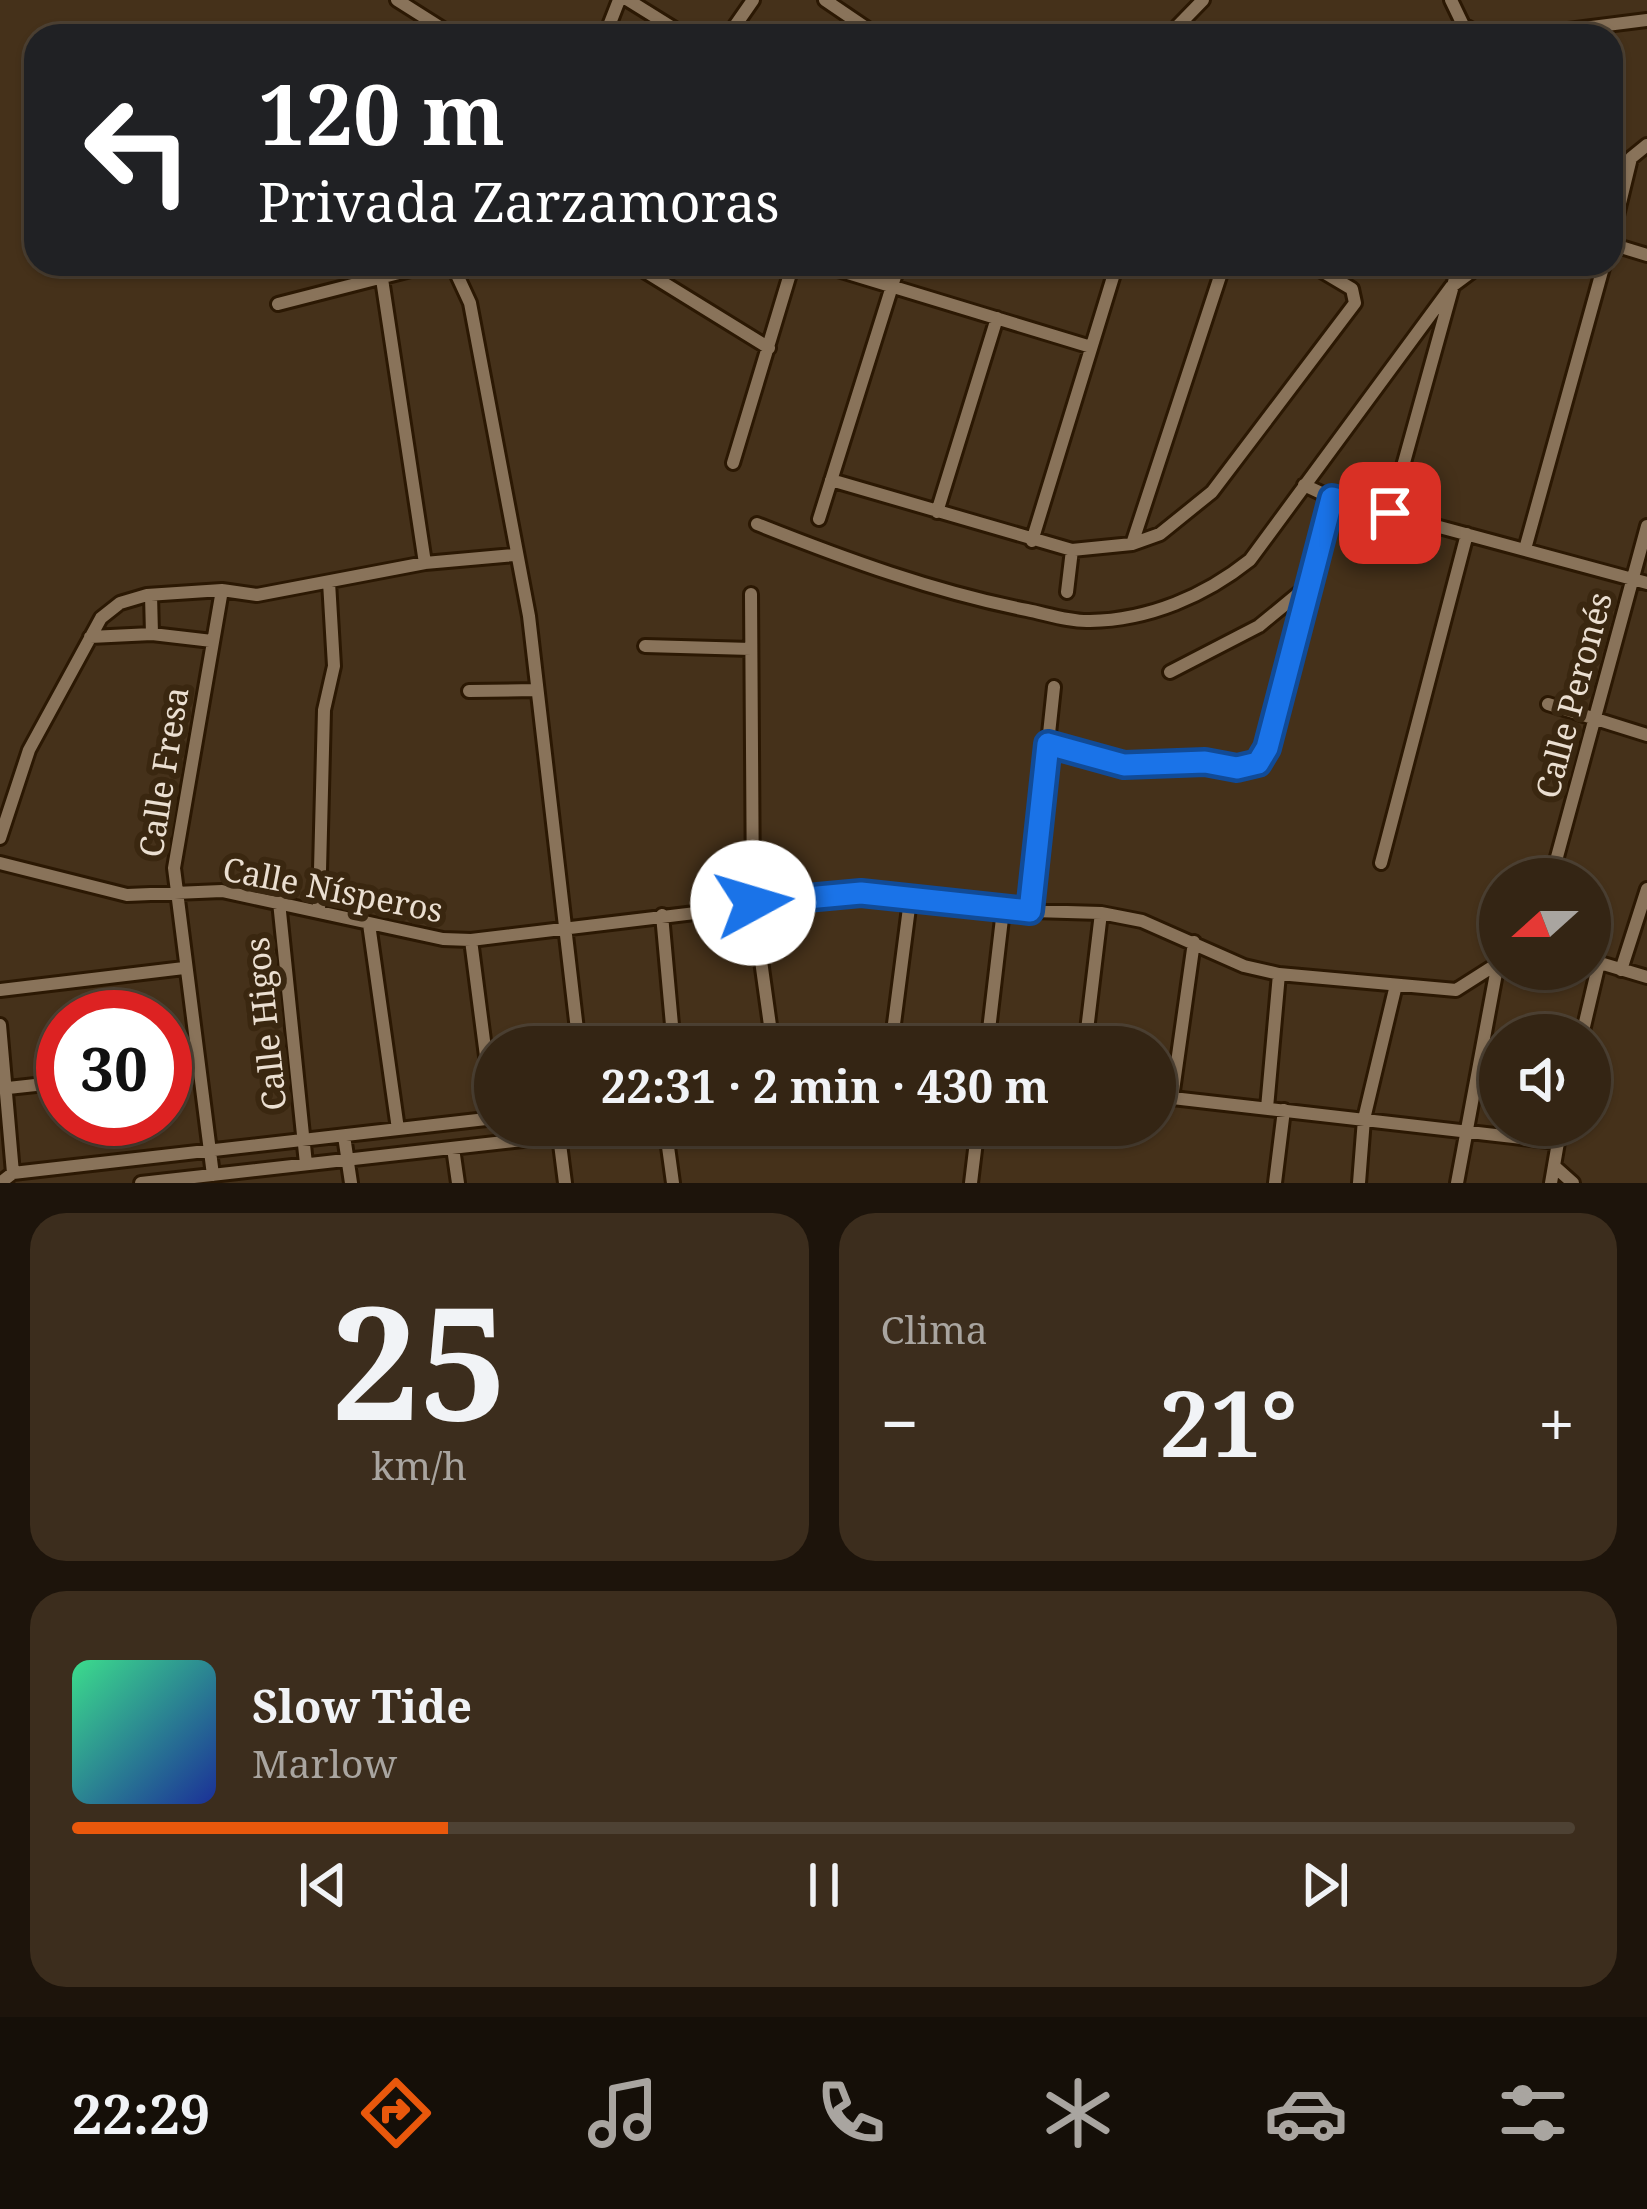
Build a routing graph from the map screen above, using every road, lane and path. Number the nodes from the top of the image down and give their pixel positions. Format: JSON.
{"nodes":[{"id":1,"x":397,"y":0,"type":"edge"},
{"id":2,"x":623,"y":0,"type":"edge"},
{"id":3,"x":825,"y":0,"type":"edge"},
{"id":4,"x":1203,"y":0,"type":"edge"},
{"id":5,"x":1647,"y":20,"type":"edge"},
{"id":6,"x":435,"y":24,"type":"edge"},
{"id":7,"x":665,"y":24,"type":"edge"},
{"id":8,"x":860,"y":24,"type":"edge"},
{"id":9,"x":1180,"y":24,"type":"edge"},
{"id":10,"x":1615,"y":24,"type":"edge"},
{"id":11,"x":1647,"y":145,"type":"edge"},
{"id":12,"x":1623,"y":192,"type":"edge"},
{"id":13,"x":392,"y":276,"type":"edge"},
{"id":14,"x":458,"y":276,"type":"edge"},
{"id":15,"x":652,"y":276,"type":"edge"},
{"id":16,"x":790,"y":276,"type":"edge"},
{"id":17,"x":860,"y":276,"type":"edge"},
{"id":18,"x":895,"y":276,"type":"edge"},
{"id":19,"x":1113,"y":276,"type":"edge"},
{"id":20,"x":1220,"y":276,"type":"edge"},
{"id":21,"x":1330,"y":276,"type":"edge"},
{"id":22,"x":1455,"y":276,"type":"edge"},
{"id":23,"x":1466,"y":276,"type":"edge"},
{"id":24,"x":1601,"y":276,"type":"edge"},
{"id":25,"x":382,"y":279,"type":"junction"},
{"id":26,"x":892,"y":285,"type":"junction"},
{"id":27,"x":1451,"y":287,"type":"junction"},
{"id":28,"x":278,"y":304,"type":"dead end"},
{"id":29,"x":997,"y":318,"type":"junction"},
{"id":30,"x":1091,"y":347,"type":"junction"},
{"id":31,"x":769,"y":349,"type":"junction"},
{"id":32,"x":734,"y":464,"type":"dead end"},
{"id":33,"x":831,"y":480,"type":"junction"},
{"id":34,"x":1304,"y":485,"type":"junction"},
{"id":35,"x":1332,"y":498,"type":"junction"},
{"id":36,"x":937,"y":512,"type":"junction"},
{"id":37,"x":1390,"y":513,"type":"junction"},
{"id":38,"x":819,"y":519,"type":"dead end"},
{"id":39,"x":757,"y":524,"type":"dead end"},
{"id":40,"x":1647,"y":526,"type":"edge"},
{"id":41,"x":1467,"y":534,"type":"junction"},
{"id":42,"x":1032,"y":542,"type":"junction"},
{"id":43,"x":1132,"y":544,"type":"junction"},
{"id":44,"x":1525,"y":549,"type":"junction"},
{"id":45,"x":1072,"y":550,"type":"junction"},
{"id":46,"x":514,"y":555,"type":"junction"},
{"id":47,"x":425,"y":563,"type":"junction"},
{"id":48,"x":1640,"y":581,"type":"edge"},
{"id":49,"x":329,"y":582,"type":"junction"},
{"id":50,"x":1311,"y":584,"type":"junction"},
{"id":51,"x":222,"y":590,"type":"junction"},
{"id":52,"x":1067,"y":592,"type":"dead end"},
{"id":53,"x":751,"y":594,"type":"dead end"},
{"id":54,"x":151,"y":595,"type":"junction"},
{"id":55,"x":152,"y":634,"type":"junction"},
{"id":56,"x":90,"y":638,"type":"junction"},
{"id":57,"x":212,"y":641,"type":"junction"},
{"id":58,"x":645,"y":646,"type":"dead end"},
{"id":59,"x":751,"y":649,"type":"junction"},
{"id":60,"x":1170,"y":671,"type":"dead end"},
{"id":61,"x":1054,"y":687,"type":"dead end"},
{"id":62,"x":536,"y":690,"type":"junction"},
{"id":63,"x":469,"y":691,"type":"dead end"},
{"id":64,"x":1548,"y":704,"type":"dead end"},
{"id":65,"x":1594,"y":719,"type":"junction"},
{"id":66,"x":1647,"y":735,"type":"edge"},
{"id":67,"x":1048,"y":744,"type":"junction"},
{"id":68,"x":1,"y":826,"type":"edge"},
{"id":69,"x":0,"y":838,"type":"edge"},
{"id":70,"x":1557,"y":858,"type":"edge"},
{"id":71,"x":0,"y":863,"type":"edge"},
{"id":72,"x":1381,"y":863,"type":"dead end"},
{"id":73,"x":1647,"y":889,"type":"edge"},
{"id":74,"x":176,"y":895,"type":"junction"},
{"id":75,"x":910,"y":900,"type":"junction"},
{"id":76,"x":279,"y":902,"type":"junction"},
{"id":77,"x":753,"y":903,"type":"junction"},
{"id":78,"x":319,"y":910,"type":"junction"},
{"id":79,"x":1003,"y":910,"type":"junction"},
{"id":80,"x":1030,"y":911,"type":"junction"},
{"id":81,"x":1101,"y":913,"type":"junction"},
{"id":82,"x":662,"y":915,"type":"junction"},
{"id":83,"x":369,"y":924,"type":"junction"},
{"id":84,"x":565,"y":928,"type":"junction"},
{"id":85,"x":471,"y":940,"type":"junction"},
{"id":86,"x":1194,"y":942,"type":"junction"},
{"id":87,"x":1611,"y":967,"type":"edge"},
{"id":88,"x":184,"y":968,"type":"junction"},
{"id":89,"x":1621,"y":970,"type":"junction"},
{"id":90,"x":1279,"y":974,"type":"junction"},
{"id":91,"x":1479,"y":976,"type":"edge"},
{"id":92,"x":1647,"y":977,"type":"edge"},
{"id":93,"x":1396,"y":985,"type":"junction"},
{"id":94,"x":0,"y":990,"type":"edge"},
{"id":95,"x":1493,"y":990,"type":"edge"},
{"id":96,"x":0,"y":1025,"type":"edge"},
{"id":97,"x":483,"y":1026,"type":"edge"},
{"id":98,"x":577,"y":1026,"type":"edge"},
{"id":99,"x":672,"y":1026,"type":"edge"},
{"id":100,"x":769,"y":1026,"type":"edge"},
{"id":101,"x":894,"y":1026,"type":"edge"},
{"id":102,"x":989,"y":1026,"type":"edge"},
{"id":103,"x":1087,"y":1026,"type":"edge"},
{"id":104,"x":198,"y":1066,"type":"junction"},
{"id":105,"x":192,"y":1067,"type":"edge"},
{"id":106,"x":1176,"y":1070,"type":"edge"},
{"id":107,"x":36,"y":1085,"type":"edge"},
{"id":108,"x":8,"y":1088,"type":"junction"},
{"id":109,"x":1176,"y":1098,"type":"edge"},
{"id":110,"x":1267,"y":1108,"type":"junction"},
{"id":111,"x":1284,"y":1110,"type":"junction"},
{"id":112,"x":1364,"y":1119,"type":"junction"},
{"id":113,"x":474,"y":1120,"type":"edge"},
{"id":114,"x":398,"y":1129,"type":"junction"},
{"id":115,"x":1463,"y":1133,"type":"junction"},
{"id":116,"x":1479,"y":1135,"type":"edge"},
{"id":117,"x":344,"y":1136,"type":"junction"},
{"id":118,"x":304,"y":1141,"type":"junction"},
{"id":119,"x":474,"y":1146,"type":"edge"},
{"id":120,"x":560,"y":1146,"type":"edge"},
{"id":121,"x":668,"y":1146,"type":"edge"},
{"id":122,"x":975,"y":1146,"type":"edge"},
{"id":123,"x":1556,"y":1146,"type":"edge"},
{"id":124,"x":453,"y":1148,"type":"junction"},
{"id":125,"x":238,"y":1149,"type":"junction"},
{"id":126,"x":211,"y":1153,"type":"junction"},
{"id":127,"x":347,"y":1160,"type":"junction"},
{"id":128,"x":306,"y":1164,"type":"junction"},
{"id":129,"x":1554,"y":1166,"type":"junction"},
{"id":130,"x":13,"y":1173,"type":"junction"},
{"id":131,"x":213,"y":1174,"type":"junction"},
{"id":132,"x":240,"y":1177,"type":"edge"},
{"id":133,"x":0,"y":1183,"type":"edge"},
{"id":134,"x":141,"y":1183,"type":"edge"},
{"id":135,"x":351,"y":1183,"type":"edge"},
{"id":136,"x":458,"y":1183,"type":"edge"},
{"id":137,"x":565,"y":1183,"type":"edge"},
{"id":138,"x":673,"y":1183,"type":"edge"},
{"id":139,"x":971,"y":1183,"type":"edge"},
{"id":140,"x":1275,"y":1183,"type":"edge"},
{"id":141,"x":1359,"y":1183,"type":"edge"},
{"id":142,"x":1457,"y":1183,"type":"edge"},
{"id":143,"x":1551,"y":1183,"type":"edge"},
{"id":144,"x":1573,"y":1183,"type":"edge"}],
"edges":[{"from":1,"to":6,"type":"street"},
{"from":2,"to":7,"type":"street"},
{"from":3,"to":8,"type":"street"},
{"from":4,"to":9,"type":"street"},
{"from":5,"to":10,"type":"street"},
{"from":11,"to":12,"type":"street"},
{"from":13,"to":25,"type":"street"},
{"from":14,"to":46,"type":"street"},
{"from":15,"to":31,"type":"street"},
{"from":16,"to":31,"type":"street"},
{"from":17,"to":26,"type":"street"},
{"from":18,"to":26,"type":"street"},
{"from":19,"to":30,"type":"street"},
{"from":20,"to":43,"type":"street"},
{"from":21,"to":43,"type":"street"},
{"from":22,"to":27,"type":"street"},
{"from":23,"to":27,"type":"street"},
{"from":24,"to":44,"type":"street"},
{"from":25,"to":28,"type":"street"},
{"from":25,"to":47,"type":"street"},
{"from":26,"to":29,"type":"street"},
{"from":26,"to":33,"type":"street"},
{"from":27,"to":34,"type":"street"},
{"from":27,"to":37,"type":"street"},
{"from":29,"to":30,"type":"street"},
{"from":29,"to":36,"type":"street"},
{"from":30,"to":42,"type":"street"},
{"from":31,"to":32,"type":"street"},
{"from":33,"to":36,"type":"street"},
{"from":33,"to":38,"type":"street"},
{"from":34,"to":35,"type":"street"},
{"from":34,"to":39,"type":"street"},
{"from":35,"to":37,"type":"street"},
{"from":35,"to":50,"type":"street"},
{"from":36,"to":42,"type":"street"},
{"from":37,"to":41,"type":"street"},
{"from":40,"to":48,"type":"street","name":"Calle Peronés"},
{"from":41,"to":44,"type":"street"},
{"from":41,"to":72,"type":"street"},
{"from":42,"to":45,"type":"street"},
{"from":43,"to":45,"type":"street"},
{"from":44,"to":48,"type":"street"},
{"from":45,"to":52,"type":"street"},
{"from":46,"to":47,"type":"street"},
{"from":46,"to":62,"type":"street"},
{"from":47,"to":49,"type":"street"},
{"from":48,"to":65,"type":"street","name":"Calle Peronés"},
{"from":49,"to":51,"type":"street"},
{"from":49,"to":78,"type":"street"},
{"from":50,"to":60,"type":"street"},
{"from":50,"to":67,"type":"street"},
{"from":51,"to":54,"type":"street"},
{"from":51,"to":57,"type":"street"},
{"from":53,"to":59,"type":"street"},
{"from":54,"to":55,"type":"street"},
{"from":54,"to":56,"type":"street"},
{"from":55,"to":56,"type":"street","name":"Calle Fresa"},
{"from":55,"to":57,"type":"street","name":"Calle Fresa"},
{"from":56,"to":68,"type":"street"},
{"from":57,"to":74,"type":"street","name":"Calle Fresa"},
{"from":58,"to":59,"type":"street"},
{"from":59,"to":77,"type":"street"},
{"from":61,"to":67,"type":"street"},
{"from":62,"to":63,"type":"street"},
{"from":62,"to":84,"type":"street"},
{"from":64,"to":65,"type":"street"},
{"from":65,"to":66,"type":"street"},
{"from":65,"to":70,"type":"street","name":"Calle Peronés"},
{"from":67,"to":80,"type":"street"},
{"from":68,"to":69,"type":"street"},
{"from":71,"to":74,"type":"street","name":"Calle Nísperos"},
{"from":73,"to":89,"type":"street"},
{"from":74,"to":76,"type":"street","name":"Calle Nísperos"},
{"from":74,"to":88,"type":"street","name":"Calle Fresa"},
{"from":75,"to":77,"type":"street","name":"Calle Nísperos"},
{"from":75,"to":79,"type":"street","name":"Calle Nísperos"},
{"from":75,"to":101,"type":"street"},
{"from":76,"to":78,"type":"street","name":"Calle Nísperos"},
{"from":76,"to":118,"type":"street","name":"Calle Higos"},
{"from":77,"to":82,"type":"street","name":"Calle Nísperos"},
{"from":77,"to":100,"type":"street"},
{"from":78,"to":83,"type":"street","name":"Calle Nísperos"},
{"from":79,"to":80,"type":"street","name":"Calle Nísperos"},
{"from":79,"to":102,"type":"street"},
{"from":80,"to":81,"type":"street","name":"Calle Nísperos"},
{"from":81,"to":86,"type":"street","name":"Calle Nísperos"},
{"from":81,"to":103,"type":"street"},
{"from":82,"to":84,"type":"street","name":"Calle Nísperos"},
{"from":82,"to":99,"type":"street"},
{"from":83,"to":85,"type":"street","name":"Calle Nísperos"},
{"from":83,"to":114,"type":"street"},
{"from":84,"to":85,"type":"street","name":"Calle Nísperos"},
{"from":84,"to":98,"type":"street"},
{"from":85,"to":97,"type":"street"},
{"from":86,"to":90,"type":"street","name":"Calle Nísperos"},
{"from":86,"to":106,"type":"street"},
{"from":87,"to":89,"type":"street"},
{"from":88,"to":94,"type":"street"},
{"from":88,"to":104,"type":"street","name":"Calle Fresa"},
{"from":89,"to":92,"type":"street"},
{"from":90,"to":93,"type":"street","name":"Calle Nísperos"},
{"from":90,"to":110,"type":"street"},
{"from":91,"to":93,"type":"street","name":"Calle Nísperos"},
{"from":93,"to":112,"type":"street"},
{"from":95,"to":115,"type":"street"},
{"from":96,"to":108,"type":"street"},
{"from":104,"to":105,"type":"street"},
{"from":104,"to":126,"type":"street","name":"Calle Fresa"},
{"from":107,"to":108,"type":"street"},
{"from":108,"to":130,"type":"street"},
{"from":109,"to":110,"type":"street"},
{"from":110,"to":111,"type":"street"},
{"from":111,"to":112,"type":"street"},
{"from":111,"to":140,"type":"street"},
{"from":112,"to":115,"type":"street"},
{"from":112,"to":141,"type":"street"},
{"from":113,"to":114,"type":"street"},
{"from":114,"to":117,"type":"street"},
{"from":115,"to":116,"type":"street"},
{"from":115,"to":142,"type":"street"},
{"from":117,"to":118,"type":"street"},
{"from":117,"to":127,"type":"street"},
{"from":118,"to":125,"type":"street"},
{"from":118,"to":128,"type":"street","name":"Calle Higos"},
{"from":119,"to":124,"type":"street"},
{"from":120,"to":137,"type":"street"},
{"from":121,"to":138,"type":"street"},
{"from":122,"to":139,"type":"street"},
{"from":123,"to":129,"type":"street"},
{"from":124,"to":127,"type":"street"},
{"from":124,"to":136,"type":"street"},
{"from":125,"to":126,"type":"street"},
{"from":125,"to":132,"type":"street"},
{"from":126,"to":130,"type":"street"},
{"from":126,"to":131,"type":"street","name":"Calle Fresa"},
{"from":127,"to":128,"type":"street"},
{"from":127,"to":135,"type":"street"},
{"from":128,"to":132,"type":"street"},
{"from":129,"to":143,"type":"street"},
{"from":129,"to":144,"type":"street"},
{"from":130,"to":133,"type":"street"},
{"from":131,"to":132,"type":"street"},
{"from":131,"to":134,"type":"street"}]}
